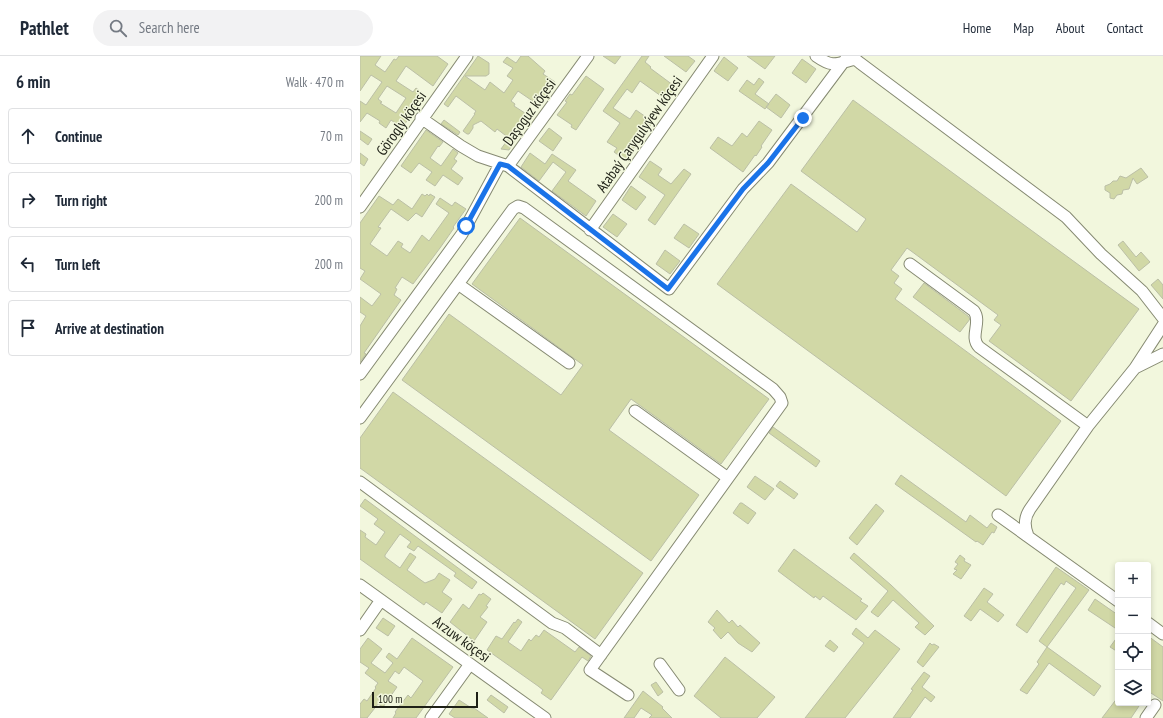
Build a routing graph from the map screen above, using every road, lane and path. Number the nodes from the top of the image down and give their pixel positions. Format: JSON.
{"nodes":[{"id":1,"x":467,"y":56,"type":"edge"},
{"id":2,"x":588,"y":56,"type":"edge"},
{"id":3,"x":713,"y":56,"type":"edge"},
{"id":4,"x":816,"y":56,"type":"edge"},
{"id":5,"x":846,"y":59,"type":"edge"},
{"id":6,"x":421,"y":118,"type":"junction"},
{"id":7,"x":504,"y":165,"type":"junction"},
{"id":8,"x":361,"y":205,"type":"edge"},
{"id":9,"x":590,"y":230,"type":"junction"},
{"id":10,"x":910,"y":264,"type":"dead end"},
{"id":11,"x":458,"y":284,"type":"junction"},
{"id":12,"x":1163,"y":318,"type":"edge"},
{"id":13,"x":1163,"y":325,"type":"edge"},
{"id":14,"x":1163,"y":354,"type":"edge"},
{"id":15,"x":569,"y":363,"type":"dead end"},
{"id":16,"x":1135,"y":368,"type":"junction"},
{"id":17,"x":360,"y":374,"type":"edge"},
{"id":18,"x":635,"y":411,"type":"dead end"},
{"id":19,"x":360,"y":418,"type":"edge"},
{"id":20,"x":1088,"y":426,"type":"junction"},
{"id":21,"x":728,"y":478,"type":"junction"},
{"id":22,"x":360,"y":482,"type":"edge"},
{"id":23,"x":998,"y":515,"type":"dead end"},
{"id":24,"x":1028,"y":536,"type":"junction"},
{"id":25,"x":360,"y":585,"type":"edge"},
{"id":26,"x":1115,"y":599,"type":"edge"},
{"id":27,"x":381,"y":600,"type":"junction"},
{"id":28,"x":1151,"y":625,"type":"edge"},
{"id":29,"x":360,"y":630,"type":"edge"},
{"id":30,"x":1163,"y":634,"type":"edge"},
{"id":31,"x":601,"y":655,"type":"junction"},
{"id":32,"x":470,"y":664,"type":"junction"},
{"id":33,"x":660,"y":664,"type":"dead end"},
{"id":34,"x":679,"y":690,"type":"dead end"},
{"id":35,"x":628,"y":695,"type":"dead end"},
{"id":36,"x":1155,"y":706,"type":"dead end"},
{"id":37,"x":431,"y":718,"type":"edge"},
{"id":38,"x":545,"y":718,"type":"edge"},
{"id":39,"x":1146,"y":718,"type":"edge"}],
"edges":[{"from":1,"to":6,"type":"street","name":"Görogly köçesi"},
{"from":2,"to":7,"type":"street","name":"Daşoguz köçesi"},
{"from":3,"to":9,"type":"street","name":"Atabaý Çarygulyýew köçesi"},
{"from":4,"to":5,"type":"street"},
{"from":5,"to":9,"type":"street"},
{"from":5,"to":12,"type":"street"},
{"from":6,"to":7,"type":"street"},
{"from":6,"to":8,"type":"street","name":"Görogly köçesi"},
{"from":7,"to":9,"type":"street"},
{"from":7,"to":17,"type":"street","name":"Daşoguz köçesi"},
{"from":10,"to":20,"type":"street"},
{"from":11,"to":15,"type":"street"},
{"from":11,"to":19,"type":"street"},
{"from":11,"to":21,"type":"street"},
{"from":13,"to":16,"type":"street"},
{"from":14,"to":16,"type":"street"},
{"from":16,"to":20,"type":"street"},
{"from":18,"to":21,"type":"street"},
{"from":20,"to":24,"type":"street"},
{"from":21,"to":31,"type":"street"},
{"from":22,"to":31,"type":"street"},
{"from":23,"to":24,"type":"street"},
{"from":24,"to":26,"type":"street"},
{"from":25,"to":27,"type":"street","name":"Arzuw köçesi"},
{"from":27,"to":29,"type":"street"},
{"from":27,"to":32,"type":"street","name":"Arzuw köçesi"},
{"from":28,"to":30,"type":"street"},
{"from":31,"to":35,"type":"street"},
{"from":32,"to":37,"type":"street"},
{"from":32,"to":38,"type":"street","name":"Arzuw köçesi"},
{"from":33,"to":34,"type":"street"},
{"from":36,"to":39,"type":"street"}]}
